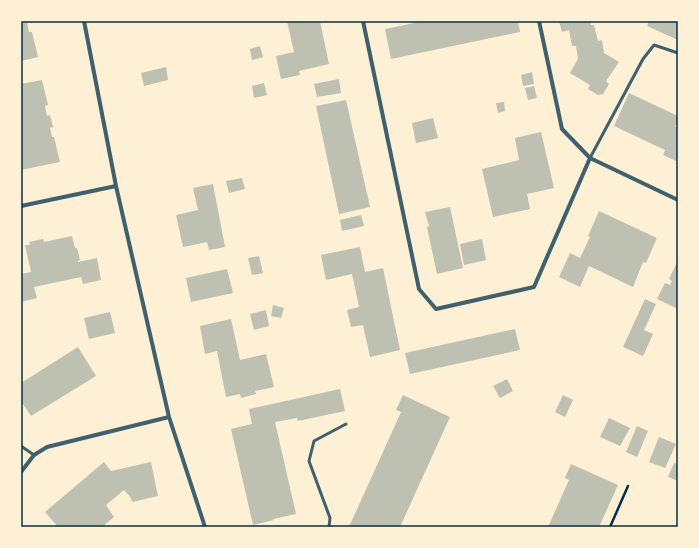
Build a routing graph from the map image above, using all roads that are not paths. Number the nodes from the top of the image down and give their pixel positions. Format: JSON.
{"nodes":[{"id":1,"x":84,"y":21,"type":"edge"},
{"id":2,"x":363,"y":21,"type":"edge"},
{"id":3,"x":539,"y":21,"type":"edge"},
{"id":4,"x":678,"y":53,"type":"edge"},
{"id":5,"x":590,"y":158,"type":"junction"},
{"id":6,"x":116,"y":186,"type":"junction"},
{"id":7,"x":678,"y":200,"type":"edge"},
{"id":8,"x":21,"y":206,"type":"edge"},
{"id":9,"x":169,"y":417,"type":"junction"},
{"id":10,"x":346,"y":424,"type":"dead end"},
{"id":11,"x":21,"y":446,"type":"edge"},
{"id":12,"x":34,"y":455,"type":"junction"},
{"id":13,"x":21,"y":472,"type":"edge"},
{"id":14,"x":205,"y":527,"type":"edge"},
{"id":15,"x":329,"y":527,"type":"edge"}],
"edges":[{"from":1,"to":6,"type":"street"},
{"from":2,"to":5,"type":"street"},
{"from":3,"to":5,"type":"street"},
{"from":4,"to":5,"type":"lane"},
{"from":5,"to":7,"type":"street"},
{"from":6,"to":8,"type":"street"},
{"from":6,"to":9,"type":"street"},
{"from":9,"to":12,"type":"street"},
{"from":9,"to":14,"type":"street"},
{"from":10,"to":15,"type":"lane"},
{"from":11,"to":12,"type":"lane"},
{"from":12,"to":13,"type":"street"}]}
